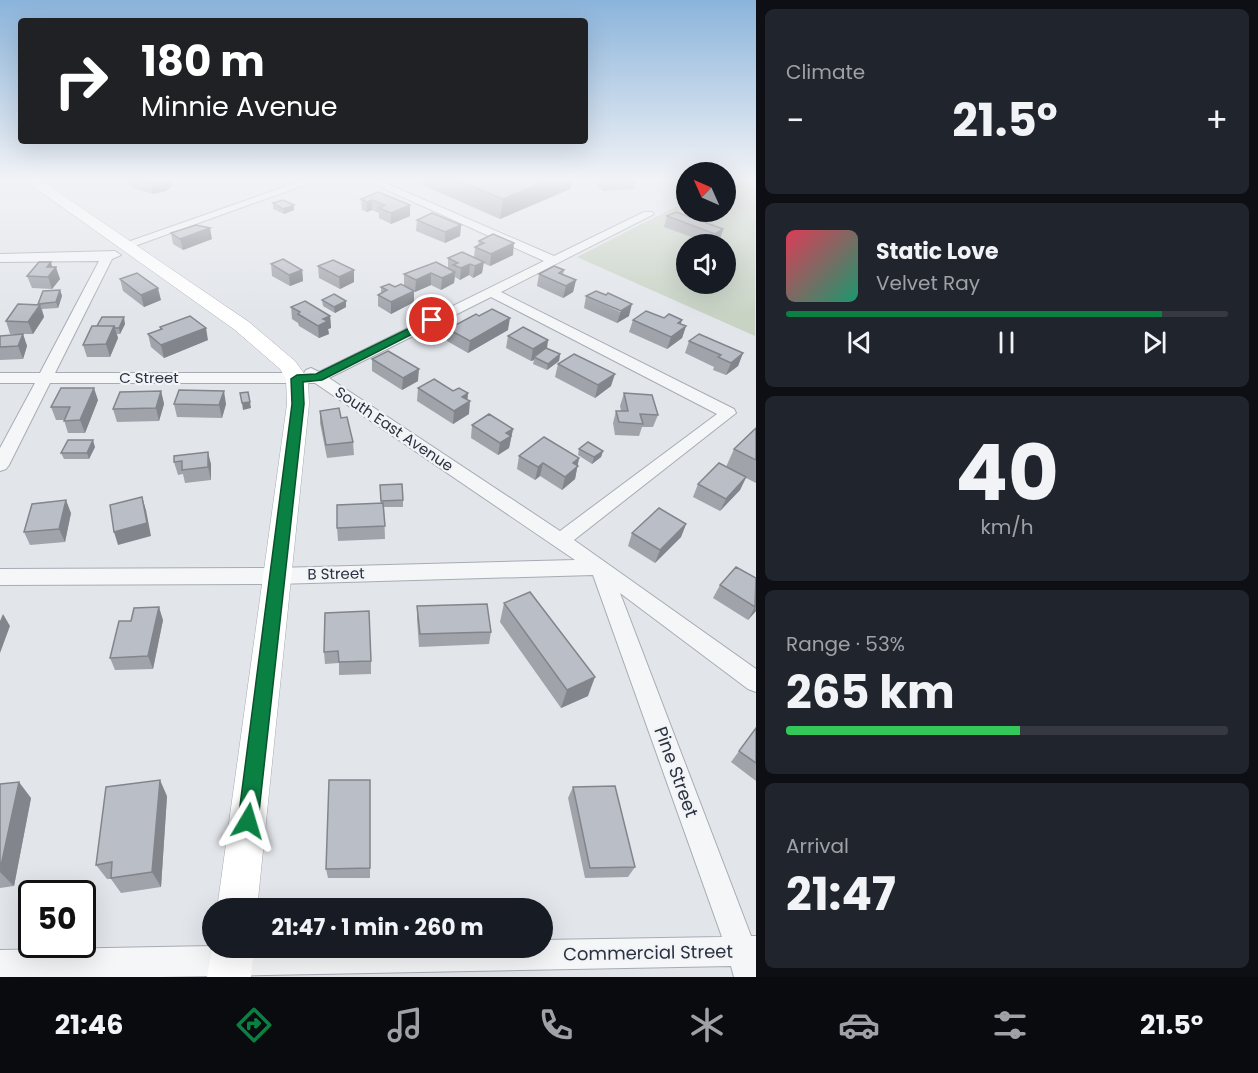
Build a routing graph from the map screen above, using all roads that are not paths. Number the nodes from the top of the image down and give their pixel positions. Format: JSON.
{"nodes":[{"id":1,"x":96,"y":225,"type":"edge"},
{"id":2,"x":190,"y":225,"type":"edge"},
{"id":3,"x":472,"y":225,"type":"edge"},
{"id":4,"x":626,"y":225,"type":"edge"},
{"id":5,"x":128,"y":247,"type":"junction"},
{"id":6,"x":107,"y":257,"type":"junction"},
{"id":7,"x":0,"y":258,"type":"edge"},
{"id":8,"x":553,"y":260,"type":"junction"},
{"id":9,"x":489,"y":291,"type":"junction"},
{"id":10,"x":0,"y":378,"type":"edge"},
{"id":11,"x":46,"y":378,"type":"junction"},
{"id":12,"x":308,"y":378,"type":"junction"},
{"id":13,"x":0,"y":465,"type":"edge"},
{"id":14,"x":561,"y":540,"type":"junction"},
{"id":15,"x":600,"y":567,"type":"junction"},
{"id":16,"x":276,"y":576,"type":"junction"},
{"id":17,"x":0,"y":577,"type":"edge"},
{"id":18,"x":756,"y":682,"type":"edge"},
{"id":19,"x":238,"y":898,"type":"edge"},
{"id":20,"x":749,"y":959,"type":"edge"},
{"id":21,"x":231,"y":962,"type":"edge"},
{"id":22,"x":0,"y":966,"type":"edge"}],
"edges":[{"from":1,"to":5,"type":"main road"},
{"from":2,"to":5,"type":"street"},
{"from":3,"to":8,"type":"street"},
{"from":4,"to":8,"type":"street"},
{"from":5,"to":6,"type":"street"},
{"from":5,"to":12,"type":"main road"},
{"from":6,"to":7,"type":"street"},
{"from":6,"to":11,"type":"street"},
{"from":8,"to":9,"type":"street"},
{"from":9,"to":12,"type":"street"},
{"from":9,"to":14,"type":"street"},
{"from":10,"to":11,"type":"street","name":"C Street"},
{"from":11,"to":12,"type":"street","name":"C Street"},
{"from":11,"to":13,"type":"street"},
{"from":12,"to":14,"type":"street","name":"South East Avenue"},
{"from":12,"to":16,"type":"main road"},
{"from":14,"to":15,"type":"street","name":"South East Avenue"},
{"from":15,"to":16,"type":"street","name":"B Street"},
{"from":15,"to":18,"type":"street","name":"South East Avenue"},
{"from":15,"to":20,"type":"street","name":"Pine Street"},
{"from":16,"to":17,"type":"street","name":"B Street"},
{"from":16,"to":19,"type":"main road"},
{"from":20,"to":21,"type":"street","name":"Commercial Street"},
{"from":21,"to":22,"type":"street","name":"Commercial Street"}]}
